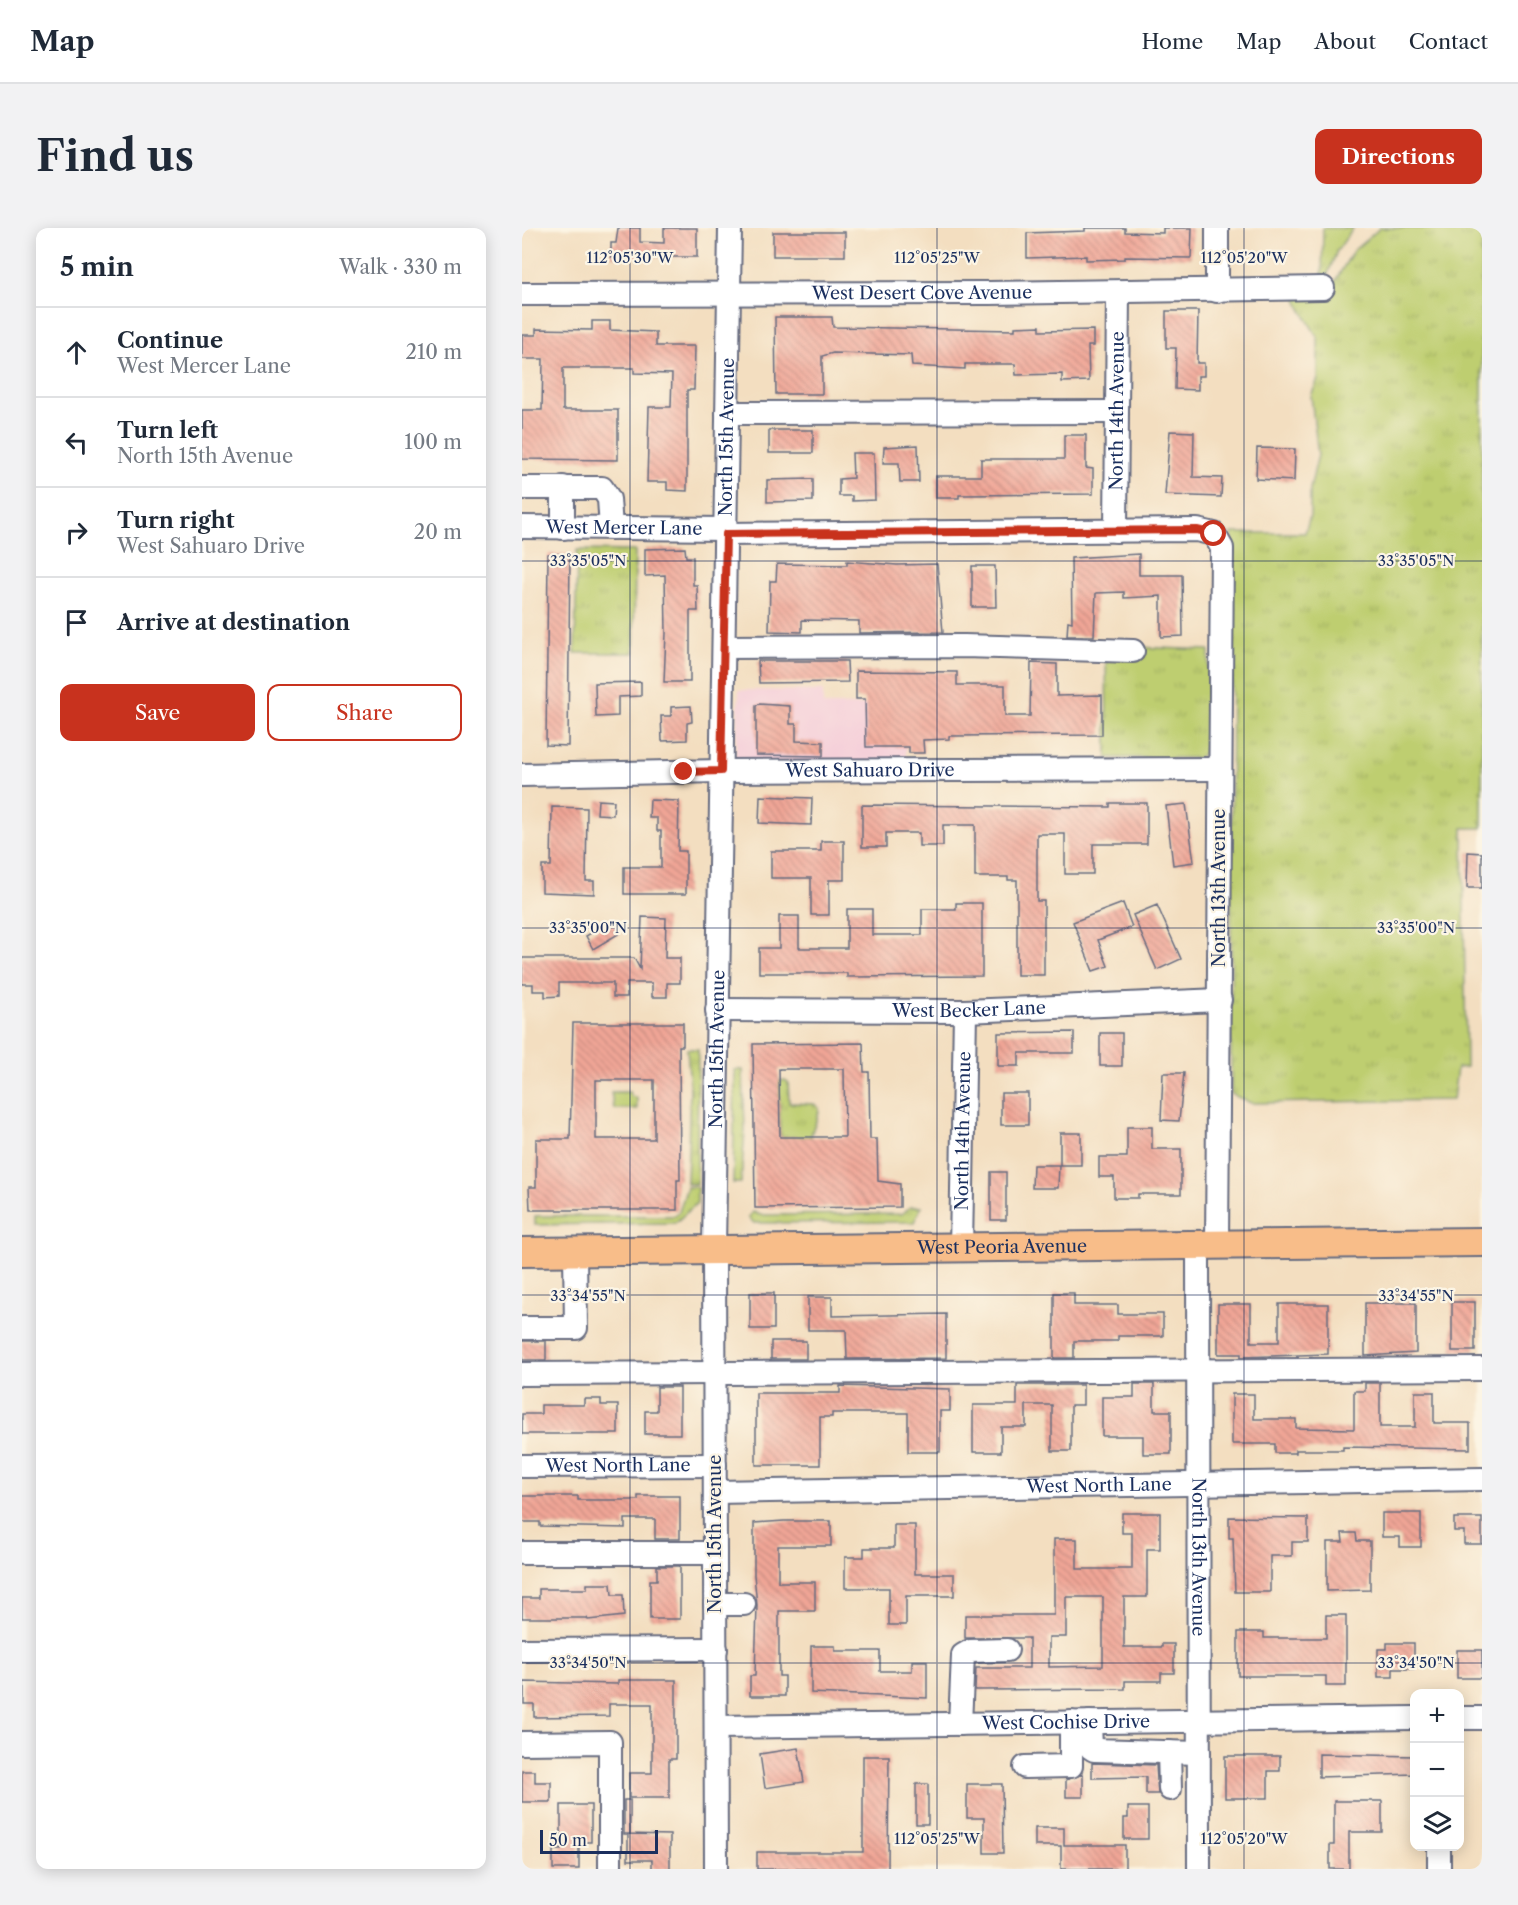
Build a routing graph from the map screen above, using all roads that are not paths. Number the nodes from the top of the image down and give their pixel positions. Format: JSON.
{"nodes":[{"id":1,"x":730,"y":228,"type":"edge"},
{"id":2,"x":1217,"y":228,"type":"edge"},
{"id":3,"x":1323,"y":288,"type":"dead end"},
{"id":4,"x":1217,"y":291,"type":"junction"},
{"id":5,"x":1118,"y":292,"type":"junction"},
{"id":6,"x":522,"y":294,"type":"edge"},
{"id":7,"x":729,"y":294,"type":"junction"},
{"id":8,"x":1117,"y":412,"type":"junction"},
{"id":9,"x":727,"y":413,"type":"junction"},
{"id":10,"x":563,"y":487,"type":"junction"},
{"id":11,"x":522,"y":488,"type":"edge"},
{"id":12,"x":522,"y":527,"type":"edge"},
{"id":13,"x":563,"y":528,"type":"junction"},
{"id":14,"x":611,"y":528,"type":"junction"},
{"id":15,"x":726,"y":531,"type":"junction"},
{"id":16,"x":1116,"y":531,"type":"junction"},
{"id":17,"x":1214,"y":534,"type":"joint"},
{"id":18,"x":724,"y":647,"type":"junction"},
{"id":19,"x":1133,"y":651,"type":"dead end"},
{"id":20,"x":1219,"y":769,"type":"junction"},
{"id":21,"x":721,"y":771,"type":"junction"},
{"id":22,"x":522,"y":775,"type":"edge"},
{"id":23,"x":1220,"y":1000,"type":"junction"},
{"id":24,"x":717,"y":1010,"type":"junction"},
{"id":25,"x":965,"y":1011,"type":"junction"},
{"id":26,"x":1482,"y":1242,"type":"edge"},
{"id":27,"x":1207,"y":1245,"type":"junction"},
{"id":28,"x":714,"y":1249,"type":"junction"},
{"id":29,"x":961,"y":1249,"type":"junction"},
{"id":30,"x":522,"y":1252,"type":"edge"},
{"id":31,"x":575,"y":1252,"type":"junction"},
{"id":32,"x":522,"y":1328,"type":"edge"},
{"id":33,"x":1482,"y":1369,"type":"edge"},
{"id":34,"x":1198,"y":1372,"type":"junction"},
{"id":35,"x":522,"y":1374,"type":"edge"},
{"id":36,"x":715,"y":1374,"type":"junction"},
{"id":37,"x":715,"y":1465,"type":"junction"},
{"id":38,"x":522,"y":1466,"type":"edge"},
{"id":39,"x":1482,"y":1479,"type":"edge"},
{"id":40,"x":1198,"y":1484,"type":"junction"},
{"id":41,"x":715,"y":1492,"type":"junction"},
{"id":42,"x":522,"y":1553,"type":"edge"},
{"id":43,"x":715,"y":1553,"type":"junction"},
{"id":44,"x":715,"y":1604,"type":"junction"},
{"id":45,"x":744,"y":1605,"type":"dead end"},
{"id":46,"x":716,"y":1649,"type":"junction"},
{"id":47,"x":522,"y":1650,"type":"edge"},
{"id":48,"x":1007,"y":1650,"type":"dead end"},
{"id":49,"x":1410,"y":1718,"type":"edge"},
{"id":50,"x":1464,"y":1718,"type":"edge"},
{"id":51,"x":1482,"y":1718,"type":"edge"},
{"id":52,"x":1198,"y":1720,"type":"junction"},
{"id":53,"x":1081,"y":1722,"type":"junction"},
{"id":54,"x":960,"y":1724,"type":"junction"},
{"id":55,"x":716,"y":1727,"type":"junction"},
{"id":56,"x":522,"y":1743,"type":"edge"},
{"id":57,"x":1169,"y":1752,"type":"junction"},
{"id":58,"x":1198,"y":1753,"type":"junction"},
{"id":59,"x":1025,"y":1767,"type":"dead end"},
{"id":60,"x":1170,"y":1789,"type":"dead end"},
{"id":61,"x":1439,"y":1851,"type":"edge"},
{"id":62,"x":610,"y":1869,"type":"edge"},
{"id":63,"x":716,"y":1869,"type":"edge"},
{"id":64,"x":1199,"y":1869,"type":"edge"},
{"id":65,"x":1439,"y":1869,"type":"edge"}],
"edges":[{"from":1,"to":7,"type":"street","name":"North 15th Avenue"},
{"from":2,"to":4,"type":"street"},
{"from":3,"to":4,"type":"street","name":"West Desert Cove Avenue"},
{"from":4,"to":5,"type":"street","name":"West Desert Cove Avenue"},
{"from":5,"to":7,"type":"street","name":"West Desert Cove Avenue"},
{"from":5,"to":8,"type":"street","name":"North 14th Avenue"},
{"from":6,"to":7,"type":"street","name":"West Desert Cove Avenue"},
{"from":7,"to":9,"type":"street","name":"North 15th Avenue"},
{"from":8,"to":9,"type":"street"},
{"from":8,"to":16,"type":"street","name":"North 14th Avenue"},
{"from":9,"to":15,"type":"street","name":"North 15th Avenue"},
{"from":10,"to":11,"type":"street"},
{"from":10,"to":13,"type":"street"},
{"from":10,"to":14,"type":"street"},
{"from":12,"to":13,"type":"street","name":"West Mercer Lane"},
{"from":13,"to":14,"type":"street","name":"West Mercer Lane"},
{"from":14,"to":15,"type":"street","name":"West Mercer Lane"},
{"from":15,"to":16,"type":"street","name":"West Mercer Lane"},
{"from":15,"to":18,"type":"street","name":"North 15th Avenue"},
{"from":16,"to":17,"type":"street","name":"West Mercer Lane"},
{"from":17,"to":20,"type":"street","name":"North 13th Avenue"},
{"from":18,"to":19,"type":"street"},
{"from":18,"to":21,"type":"street","name":"North 15th Avenue"},
{"from":20,"to":21,"type":"street","name":"West Sahuaro Drive"},
{"from":20,"to":23,"type":"street","name":"North 13th Avenue"},
{"from":21,"to":22,"type":"street","name":"West Sahuaro Drive"},
{"from":21,"to":24,"type":"street","name":"North 15th Avenue"},
{"from":23,"to":25,"type":"street","name":"West Becker Lane"},
{"from":23,"to":27,"type":"street","name":"North 13th Avenue"},
{"from":24,"to":25,"type":"street","name":"West Becker Lane"},
{"from":24,"to":28,"type":"street","name":"North 15th Avenue"},
{"from":25,"to":29,"type":"street","name":"North 14th Avenue"},
{"from":26,"to":27,"type":"main road","name":"West Peoria Avenue"},
{"from":27,"to":29,"type":"main road","name":"West Peoria Avenue"},
{"from":27,"to":34,"type":"street","name":"North 13th Avenue"},
{"from":28,"to":29,"type":"main road","name":"West Peoria Avenue"},
{"from":28,"to":31,"type":"main road","name":"West Peoria Avenue"},
{"from":28,"to":36,"type":"street","name":"North 15th Avenue"},
{"from":30,"to":31,"type":"main road","name":"West Peoria Avenue"},
{"from":31,"to":32,"type":"street"},
{"from":33,"to":34,"type":"street"},
{"from":34,"to":36,"type":"street"},
{"from":34,"to":40,"type":"street","name":"North 13th Avenue"},
{"from":35,"to":36,"type":"street"},
{"from":36,"to":37,"type":"street","name":"North 15th Avenue"},
{"from":37,"to":38,"type":"street","name":"West North Lane"},
{"from":37,"to":41,"type":"street","name":"North 15th Avenue"},
{"from":39,"to":40,"type":"street","name":"West North Lane"},
{"from":40,"to":41,"type":"street","name":"West North Lane"},
{"from":40,"to":52,"type":"street","name":"North 13th Avenue"},
{"from":41,"to":43,"type":"street","name":"North 15th Avenue"},
{"from":42,"to":43,"type":"street"},
{"from":43,"to":44,"type":"street","name":"North 15th Avenue"},
{"from":44,"to":45,"type":"street"},
{"from":44,"to":46,"type":"street","name":"North 15th Avenue"},
{"from":46,"to":47,"type":"street"},
{"from":46,"to":55,"type":"street","name":"North 15th Avenue"},
{"from":48,"to":54,"type":"street"},
{"from":49,"to":52,"type":"street","name":"West Cochise Drive"},
{"from":50,"to":51,"type":"street"},
{"from":52,"to":53,"type":"street","name":"West Cochise Drive"},
{"from":52,"to":58,"type":"street","name":"North 13th Avenue"},
{"from":53,"to":54,"type":"street","name":"West Cochise Drive"},
{"from":53,"to":57,"type":"street"},
{"from":53,"to":59,"type":"street"},
{"from":54,"to":55,"type":"street","name":"West Cochise Drive"},
{"from":55,"to":63,"type":"street","name":"North 15th Avenue"},
{"from":56,"to":62,"type":"street"},
{"from":57,"to":58,"type":"street"},
{"from":57,"to":60,"type":"street"},
{"from":58,"to":64,"type":"street","name":"North 13th Avenue"},
{"from":61,"to":65,"type":"street"}]}
